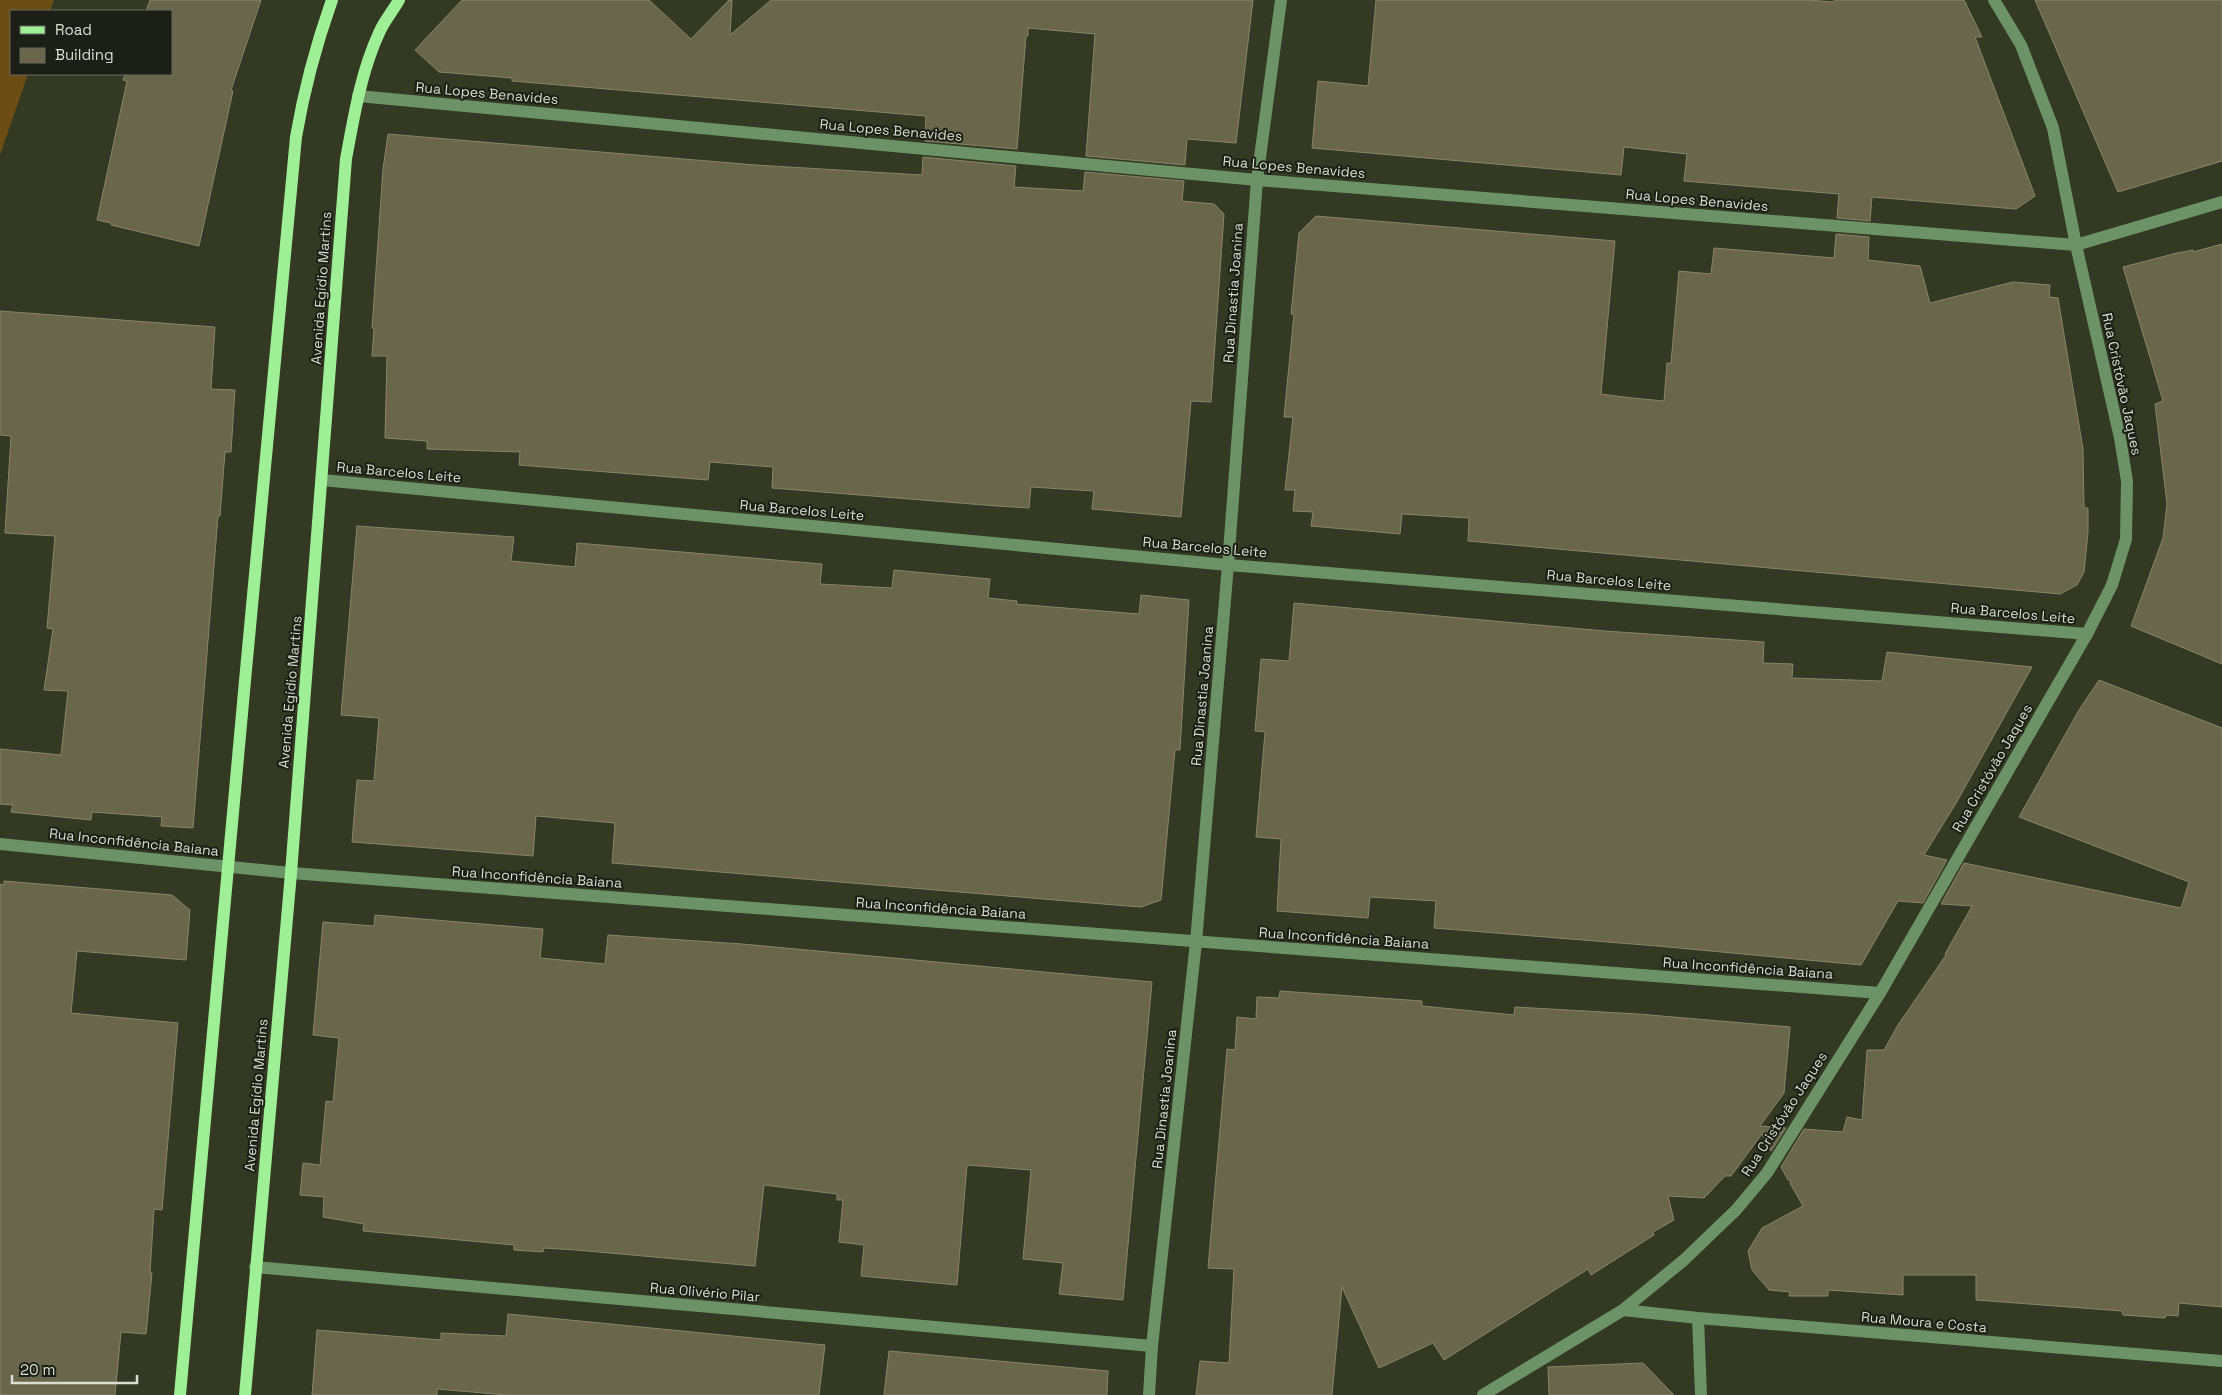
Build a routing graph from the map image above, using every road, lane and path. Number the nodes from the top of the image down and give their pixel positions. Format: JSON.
{"nodes":[{"id":1,"x":332,"y":0,"type":"edge"},
{"id":2,"x":399,"y":0,"type":"edge"},
{"id":3,"x":1281,"y":0,"type":"edge"},
{"id":4,"x":1994,"y":0,"type":"edge"},
{"id":5,"x":358,"y":96,"type":"junction"},
{"id":6,"x":1257,"y":180,"type":"junction"},
{"id":7,"x":2222,"y":202,"type":"edge"},
{"id":8,"x":2076,"y":245,"type":"junction"},
{"id":9,"x":322,"y":480,"type":"junction"},
{"id":10,"x":1228,"y":565,"type":"junction"},
{"id":11,"x":2087,"y":634,"type":"junction"},
{"id":12,"x":0,"y":844,"type":"edge"},
{"id":13,"x":230,"y":866,"type":"junction"},
{"id":14,"x":291,"y":874,"type":"junction"},
{"id":15,"x":1196,"y":942,"type":"junction"},
{"id":16,"x":1880,"y":993,"type":"junction"},
{"id":17,"x":255,"y":1267,"type":"junction"},
{"id":18,"x":1623,"y":1310,"type":"junction"},
{"id":19,"x":1698,"y":1318,"type":"junction"},
{"id":20,"x":1152,"y":1346,"type":"junction"},
{"id":21,"x":2222,"y":1361,"type":"edge"},
{"id":22,"x":180,"y":1395,"type":"edge"},
{"id":23,"x":245,"y":1395,"type":"edge"},
{"id":24,"x":1149,"y":1395,"type":"edge"},
{"id":25,"x":1483,"y":1395,"type":"edge"},
{"id":26,"x":1700,"y":1395,"type":"edge"}],
"edges":[{"from":1,"to":13,"type":"main road"},
{"from":2,"to":5,"type":"main road","name":"Avenida Egídio Martins"},
{"from":3,"to":6,"type":"street","name":"Rua Dinastia Joanina"},
{"from":4,"to":8,"type":"street","name":"Rua Cristóvão Jaques"},
{"from":5,"to":6,"type":"street","name":"Rua Lopes Benavides"},
{"from":5,"to":9,"type":"main road","name":"Avenida Egídio Martins"},
{"from":6,"to":8,"type":"street","name":"Rua Lopes Benavides"},
{"from":6,"to":10,"type":"street","name":"Rua Dinastia Joanina"},
{"from":7,"to":8,"type":"street","name":"Rua Lopes Benavides"},
{"from":8,"to":11,"type":"street","name":"Rua Cristóvão Jaques"},
{"from":9,"to":10,"type":"street","name":"Rua Barcelos Leite"},
{"from":9,"to":14,"type":"main road","name":"Avenida Egídio Martins"},
{"from":10,"to":11,"type":"street","name":"Rua Barcelos Leite"},
{"from":10,"to":15,"type":"street","name":"Rua Dinastia Joanina"},
{"from":11,"to":16,"type":"street","name":"Rua Cristóvão Jaques"},
{"from":12,"to":13,"type":"street","name":"Rua Inconfidência Baiana"},
{"from":13,"to":14,"type":"street","name":"Rua Inconfidência Baiana"},
{"from":13,"to":22,"type":"main road"},
{"from":14,"to":15,"type":"street","name":"Rua Inconfidência Baiana"},
{"from":14,"to":17,"type":"main road","name":"Avenida Egídio Martins"},
{"from":15,"to":16,"type":"street","name":"Rua Inconfidência Baiana"},
{"from":15,"to":20,"type":"street","name":"Rua Dinastia Joanina"},
{"from":16,"to":18,"type":"street","name":"Rua Cristóvão Jaques"},
{"from":17,"to":20,"type":"street","name":"Rua Olivério Pilar"},
{"from":17,"to":23,"type":"main road","name":"Avenida Egídio Martins"},
{"from":18,"to":19,"type":"street","name":"Rua Moura e Costa"},
{"from":18,"to":25,"type":"street","name":"Rua Cristóvão Jaques"},
{"from":19,"to":21,"type":"street","name":"Rua Moura e Costa"},
{"from":19,"to":26,"type":"street"},
{"from":20,"to":24,"type":"street","name":"Rua Dinastia Joanina"}]}
